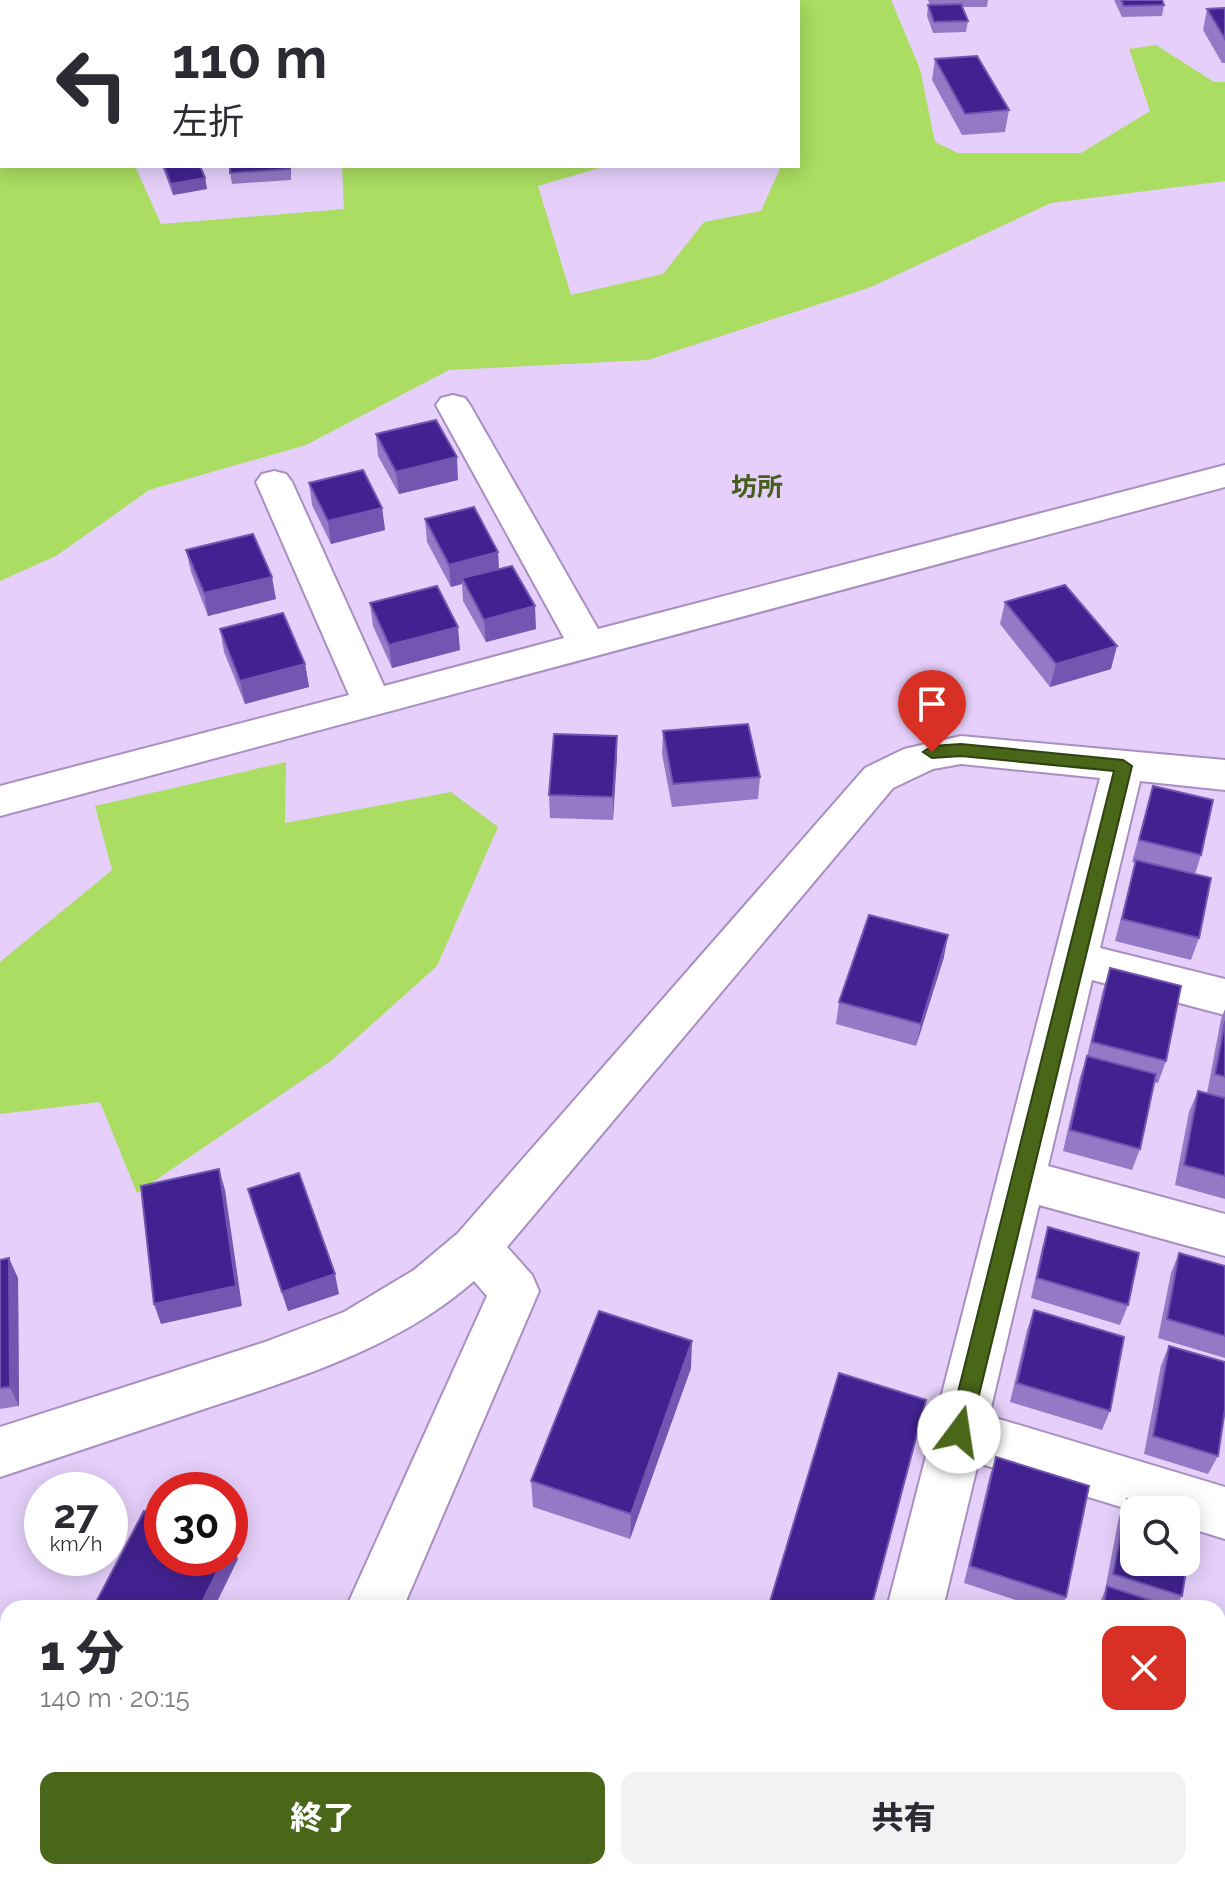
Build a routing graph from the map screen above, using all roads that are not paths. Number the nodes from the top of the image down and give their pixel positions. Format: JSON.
{"nodes":[{"id":1,"x":453,"y":405,"type":"dead end"},
{"id":2,"x":1225,"y":476,"type":"edge"},
{"id":3,"x":274,"y":482,"type":"dead end"},
{"id":4,"x":588,"y":646,"type":"junction"},
{"id":5,"x":372,"y":703,"type":"junction"},
{"id":6,"x":1123,"y":766,"type":"junction"},
{"id":7,"x":1225,"y":775,"type":"edge"},
{"id":8,"x":0,"y":801,"type":"edge"},
{"id":9,"x":1076,"y":959,"type":"junction"},
{"id":10,"x":1225,"y":997,"type":"edge"},
{"id":11,"x":1021,"y":1179,"type":"junction"},
{"id":12,"x":1225,"y":1235,"type":"edge"},
{"id":13,"x":476,"y":1248,"type":"junction"},
{"id":14,"x":959,"y":1432,"type":"junction"},
{"id":15,"x":0,"y":1452,"type":"edge"},
{"id":16,"x":1225,"y":1513,"type":"edge"},
{"id":17,"x":378,"y":1600,"type":"edge"},
{"id":18,"x":917,"y":1600,"type":"edge"}],
"edges":[{"from":1,"to":4,"type":"street"},
{"from":2,"to":4,"type":"street"},
{"from":3,"to":5,"type":"street"},
{"from":4,"to":5,"type":"street"},
{"from":5,"to":8,"type":"street"},
{"from":6,"to":7,"type":"street"},
{"from":6,"to":9,"type":"street"},
{"from":6,"to":13,"type":"street"},
{"from":9,"to":10,"type":"street"},
{"from":9,"to":11,"type":"street"},
{"from":11,"to":12,"type":"street"},
{"from":11,"to":14,"type":"street"},
{"from":13,"to":15,"type":"street"},
{"from":13,"to":17,"type":"street"},
{"from":14,"to":16,"type":"street"},
{"from":14,"to":18,"type":"street"}]}
